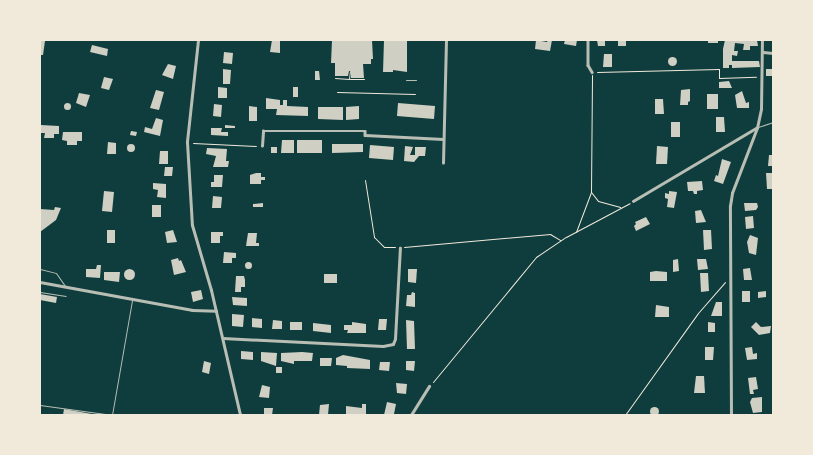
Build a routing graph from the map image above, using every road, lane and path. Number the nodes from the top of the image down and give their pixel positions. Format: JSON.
{"nodes":[{"id":1,"x":198,"y":40,"type":"edge"},
{"id":2,"x":446,"y":40,"type":"edge"},
{"id":3,"x":588,"y":40,"type":"edge"},
{"id":4,"x":762,"y":40,"type":"edge"},
{"id":5,"x":763,"y":52,"type":"junction"},
{"id":6,"x":773,"y":53,"type":"edge"},
{"id":7,"x":350,"y":71,"type":"dead end"},
{"id":8,"x":592,"y":72,"type":"junction"},
{"id":9,"x":763,"y":77,"type":"junction"},
{"id":10,"x":335,"y":78,"type":"dead end"},
{"id":11,"x":349,"y":79,"type":"junction"},
{"id":12,"x":364,"y":79,"type":"dead end"},
{"id":13,"x":406,"y":80,"type":"dead end"},
{"id":14,"x":416,"y":80,"type":"dead end"},
{"id":15,"x":337,"y":92,"type":"dead end"},
{"id":16,"x":415,"y":94,"type":"dead end"},
{"id":17,"x":773,"y":122,"type":"edge"},
{"id":18,"x":757,"y":128,"type":"junction"},
{"id":19,"x":443,"y":139,"type":"junction"},
{"id":20,"x":187,"y":142,"type":"junction"},
{"id":21,"x":262,"y":146,"type":"joint"},
{"id":22,"x":442,"y":163,"type":"dead end"},
{"id":23,"x":364,"y":180,"type":"dead end"},
{"id":24,"x":591,"y":192,"type":"junction"},
{"id":25,"x":633,"y":202,"type":"joint"},
{"id":26,"x":621,"y":208,"type":"junction"},
{"id":27,"x":576,"y":232,"type":"junction"},
{"id":28,"x":561,"y":240,"type":"junction"},
{"id":29,"x":400,"y":248,"type":"junction"},
{"id":30,"x":40,"y":269,"type":"edge"},
{"id":31,"x":731,"y":278,"type":"junction"},
{"id":32,"x":40,"y":282,"type":"edge"},
{"id":33,"x":65,"y":286,"type":"junction"},
{"id":34,"x":40,"y":292,"type":"edge"},
{"id":35,"x":66,"y":296,"type":"dead end"},
{"id":36,"x":132,"y":299,"type":"junction"},
{"id":37,"x":216,"y":311,"type":"junction"},
{"id":38,"x":223,"y":338,"type":"junction"},
{"id":39,"x":429,"y":386,"type":"joint"},
{"id":40,"x":40,"y":405,"type":"edge"},
{"id":41,"x":240,"y":415,"type":"edge"},
{"id":42,"x":411,"y":415,"type":"edge"},
{"id":43,"x":625,"y":415,"type":"edge"},
{"id":44,"x":731,"y":415,"type":"edge"}],
"edges":[{"from":1,"to":20,"type":"street"},
{"from":2,"to":19,"type":"street"},
{"from":3,"to":8,"type":"street"},
{"from":4,"to":5,"type":"street"},
{"from":5,"to":6,"type":"street"},
{"from":5,"to":9,"type":"street"},
{"from":7,"to":11,"type":"path"},
{"from":8,"to":9,"type":"path"},
{"from":8,"to":24,"type":"path"},
{"from":9,"to":18,"type":"street"},
{"from":10,"to":11,"type":"path"},
{"from":11,"to":12,"type":"path"},
{"from":13,"to":14,"type":"lane"},
{"from":15,"to":16,"type":"path"},
{"from":17,"to":18,"type":"lane"},
{"from":18,"to":25,"type":"street"},
{"from":18,"to":31,"type":"street"},
{"from":19,"to":21,"type":"street"},
{"from":19,"to":22,"type":"street"},
{"from":20,"to":21,"type":"path"},
{"from":20,"to":37,"type":"street"},
{"from":23,"to":29,"type":"path"},
{"from":24,"to":26,"type":"path"},
{"from":24,"to":27,"type":"path"},
{"from":25,"to":26,"type":"path"},
{"from":26,"to":27,"type":"path"},
{"from":27,"to":28,"type":"path"},
{"from":28,"to":29,"type":"path"},
{"from":28,"to":39,"type":"path"},
{"from":29,"to":38,"type":"street"},
{"from":30,"to":33,"type":"lane"},
{"from":31,"to":43,"type":"path"},
{"from":31,"to":44,"type":"street"},
{"from":32,"to":33,"type":"street"},
{"from":33,"to":36,"type":"street"},
{"from":34,"to":35,"type":"lane"},
{"from":36,"to":37,"type":"street"},
{"from":36,"to":40,"type":"lane"},
{"from":37,"to":38,"type":"street"},
{"from":38,"to":41,"type":"street"},
{"from":39,"to":42,"type":"street"}]}
